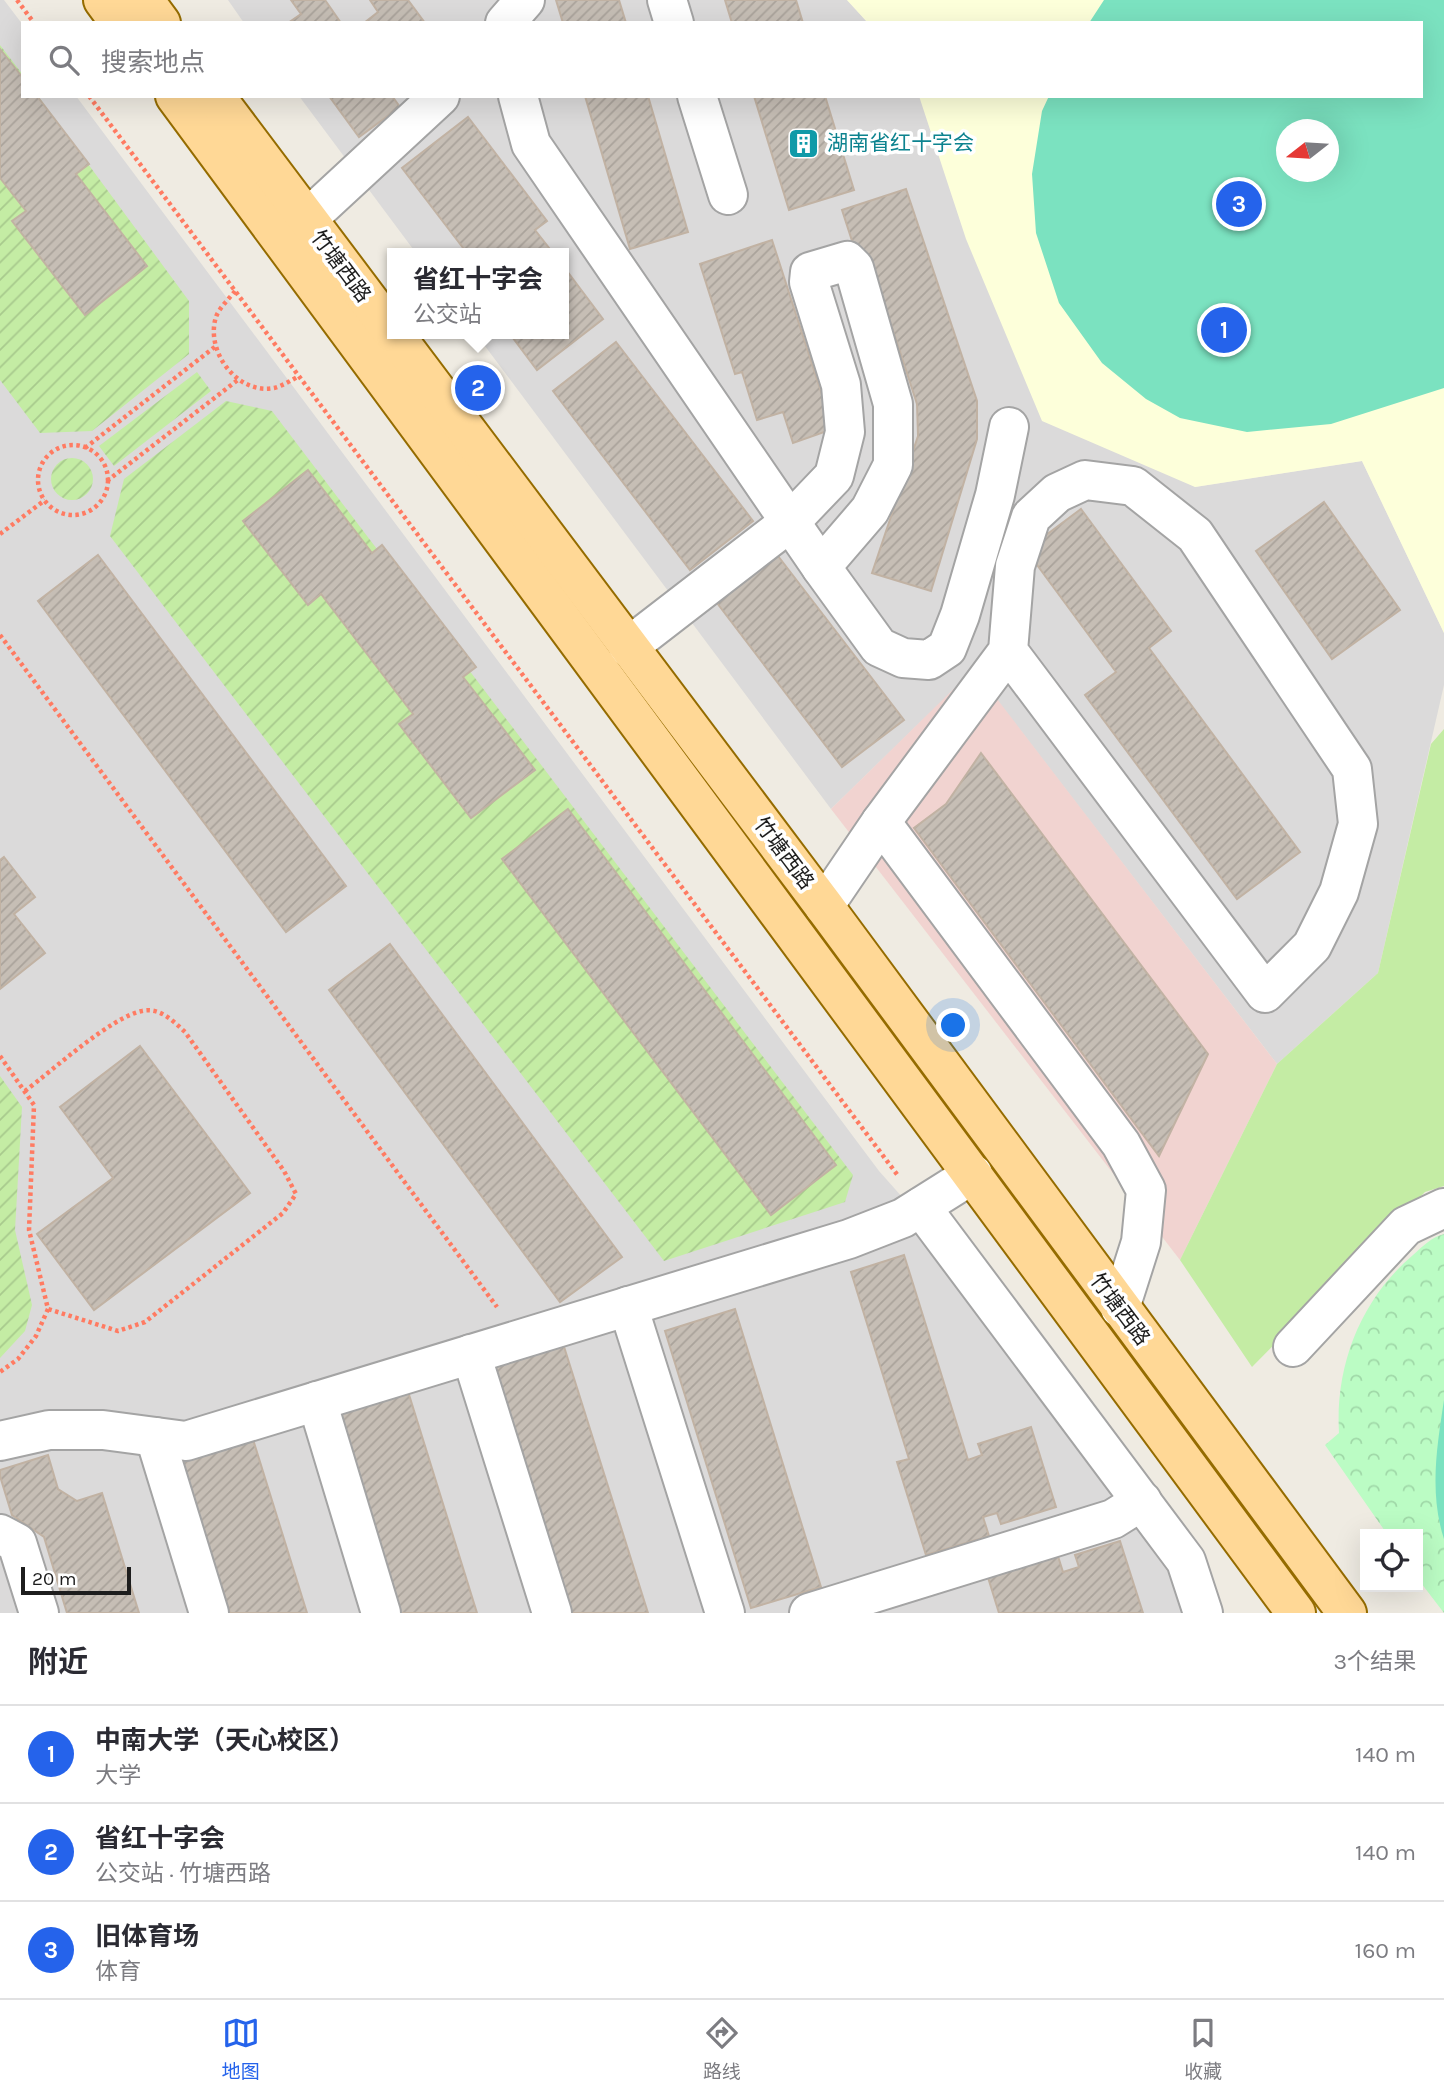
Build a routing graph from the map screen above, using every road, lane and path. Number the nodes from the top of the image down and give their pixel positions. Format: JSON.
{"nodes":[{"id":1,"x":18,"y":0,"type":"edge"},
{"id":2,"x":103,"y":0,"type":"edge"},
{"id":3,"x":144,"y":0,"type":"edge"},
{"id":4,"x":492,"y":0,"type":"edge"},
{"id":5,"x":525,"y":0,"type":"edge"},
{"id":6,"x":667,"y":0,"type":"edge"},
{"id":7,"x":33,"y":21,"type":"edge"},
{"id":8,"x":119,"y":21,"type":"edge"},
{"id":9,"x":159,"y":21,"type":"edge"},
{"id":10,"x":498,"y":21,"type":"edge"},
{"id":11,"x":507,"y":21,"type":"edge"},
{"id":12,"x":673,"y":21,"type":"edge"},
{"id":13,"x":90,"y":98,"type":"edge"},
{"id":14,"x":176,"y":98,"type":"edge"},
{"id":15,"x":216,"y":98,"type":"edge"},
{"id":16,"x":438,"y":98,"type":"edge"},
{"id":17,"x":519,"y":98,"type":"edge"},
{"id":18,"x":698,"y":98,"type":"edge"},
{"id":19,"x":727,"y":195,"type":"dead end"},
{"id":20,"x":306,"y":220,"type":"junction"},
{"id":21,"x":235,"y":291,"type":"junction"},
{"id":22,"x":387,"y":328,"type":"edge"},
{"id":23,"x":396,"y":339,"type":"edge"},
{"id":24,"x":216,"y":346,"type":"junction"},
{"id":25,"x":299,"y":376,"type":"junction"},
{"id":26,"x":239,"y":379,"type":"junction"},
{"id":27,"x":1009,"y":427,"type":"dead end"},
{"id":28,"x":85,"y":448,"type":"junction"},
{"id":29,"x":107,"y":481,"type":"junction"},
{"id":30,"x":45,"y":500,"type":"junction"},
{"id":31,"x":790,"y":522,"type":"junction"},
{"id":32,"x":0,"y":534,"type":"edge"},
{"id":33,"x":821,"y":567,"type":"junction"},
{"id":34,"x":0,"y":635,"type":"edge"},
{"id":35,"x":628,"y":648,"type":"junction"},
{"id":36,"x":1008,"y":651,"type":"junction"},
{"id":37,"x":881,"y":822,"type":"junction"},
{"id":38,"x":824,"y":906,"type":"junction"},
{"id":39,"x":0,"y":1056,"type":"edge"},
{"id":40,"x":25,"y":1091,"type":"junction"},
{"id":41,"x":973,"y":1174,"type":"junction"},
{"id":42,"x":921,"y":1207,"type":"junction"},
{"id":43,"x":1444,"y":1208,"type":"edge"},
{"id":44,"x":628,"y":1306,"type":"junction"},
{"id":45,"x":1120,"y":1308,"type":"junction"},
{"id":46,"x":48,"y":1309,"type":"junction"},
{"id":47,"x":520,"y":1339,"type":"junction"},
{"id":48,"x":1293,"y":1347,"type":"dead end"},
{"id":49,"x":471,"y":1354,"type":"junction"},
{"id":50,"x":0,"y":1371,"type":"edge"},
{"id":51,"x":317,"y":1401,"type":"junction"},
{"id":52,"x":155,"y":1437,"type":"junction"},
{"id":53,"x":0,"y":1441,"type":"edge"},
{"id":54,"x":1142,"y":1501,"type":"junction"},
{"id":55,"x":0,"y":1534,"type":"edge"},
{"id":56,"x":39,"y":1613,"type":"edge"},
{"id":57,"x":209,"y":1613,"type":"edge"},
{"id":58,"x":381,"y":1613,"type":"edge"},
{"id":59,"x":552,"y":1613,"type":"edge"},
{"id":60,"x":725,"y":1613,"type":"edge"},
{"id":61,"x":809,"y":1613,"type":"edge"},
{"id":62,"x":1203,"y":1613,"type":"edge"},
{"id":63,"x":1296,"y":1613,"type":"edge"},
{"id":64,"x":1347,"y":1613,"type":"edge"}],
"edges":[{"from":1,"to":7,"type":"path"},
{"from":2,"to":8,"type":"main road"},
{"from":3,"to":9,"type":"main road"},
{"from":4,"to":10,"type":"street"},
{"from":5,"to":11,"type":"street"},
{"from":6,"to":12,"type":"street"},
{"from":13,"to":21,"type":"path"},
{"from":14,"to":41,"type":"main road","name":"竹塘西路"},
{"from":15,"to":20,"type":"main road","name":"竹塘西路"},
{"from":16,"to":20,"type":"street"},
{"from":17,"to":31,"type":"street"},
{"from":18,"to":19,"type":"street"},
{"from":20,"to":22,"type":"main road","name":"竹塘西路"},
{"from":21,"to":24,"type":"path"},
{"from":21,"to":25,"type":"path"},
{"from":23,"to":35,"type":"main road","name":"竹塘西路"},
{"from":24,"to":26,"type":"path"},
{"from":24,"to":28,"type":"path"},
{"from":25,"to":26,"type":"path"},
{"from":25,"to":42,"type":"path"},
{"from":26,"to":29,"type":"path"},
{"from":27,"to":33,"type":"street"},
{"from":28,"to":29,"type":"path"},
{"from":28,"to":30,"type":"path"},
{"from":29,"to":30,"type":"path"},
{"from":30,"to":32,"type":"path"},
{"from":31,"to":33,"type":"street"},
{"from":31,"to":33,"type":"street"},
{"from":31,"to":35,"type":"street"},
{"from":34,"to":47,"type":"path"},
{"from":35,"to":38,"type":"main road","name":"竹塘西路"},
{"from":36,"to":36,"type":"street"},
{"from":36,"to":37,"type":"street"},
{"from":37,"to":38,"type":"street"},
{"from":37,"to":45,"type":"street"},
{"from":38,"to":45,"type":"main road","name":"竹塘西路"},
{"from":39,"to":40,"type":"path"},
{"from":40,"to":46,"type":"path"},
{"from":40,"to":46,"type":"path"},
{"from":41,"to":42,"type":"street"},
{"from":41,"to":63,"type":"main road","name":"竹塘西路"},
{"from":42,"to":44,"type":"street"},
{"from":42,"to":54,"type":"street"},
{"from":43,"to":48,"type":"street"},
{"from":44,"to":47,"type":"street"},
{"from":44,"to":60,"type":"street"},
{"from":45,"to":64,"type":"main road","name":"竹塘西路"},
{"from":46,"to":50,"type":"path"},
{"from":47,"to":49,"type":"street"},
{"from":49,"to":51,"type":"street"},
{"from":49,"to":59,"type":"street"},
{"from":51,"to":52,"type":"street"},
{"from":51,"to":58,"type":"street"},
{"from":52,"to":53,"type":"street"},
{"from":52,"to":57,"type":"street"},
{"from":54,"to":61,"type":"street"},
{"from":54,"to":62,"type":"street"},
{"from":55,"to":56,"type":"street"}]}
